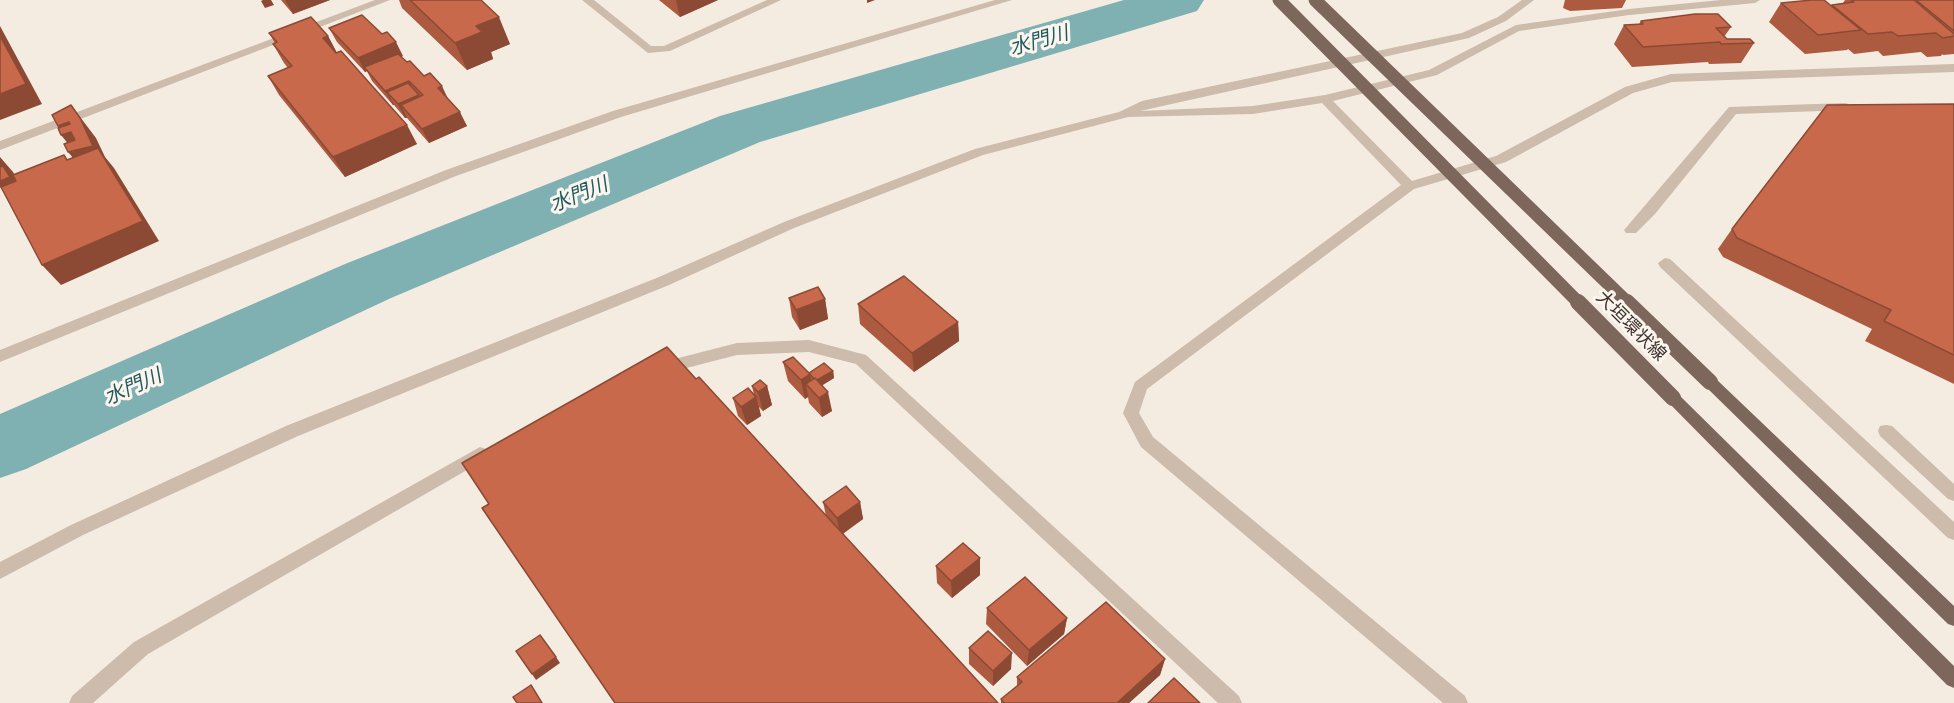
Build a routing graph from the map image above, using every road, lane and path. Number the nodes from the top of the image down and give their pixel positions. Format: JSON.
{"nodes":[{"id":1,"x":385,"y":0,"type":"edge"},
{"id":2,"x":587,"y":0,"type":"edge"},
{"id":3,"x":776,"y":0,"type":"edge"},
{"id":4,"x":1007,"y":0,"type":"edge"},
{"id":5,"x":1279,"y":0,"type":"edge"},
{"id":6,"x":1315,"y":0,"type":"edge"},
{"id":7,"x":1529,"y":0,"type":"edge"},
{"id":8,"x":1755,"y":0,"type":"edge"},
{"id":9,"x":1502,"y":19,"type":"junction"},
{"id":10,"x":1516,"y":28,"type":"junction"},
{"id":11,"x":1954,"y":68,"type":"edge"},
{"id":12,"x":1325,"y":99,"type":"junction"},
{"id":13,"x":1861,"y":107,"type":"edge"},
{"id":14,"x":1123,"y":115,"type":"junction"},
{"id":15,"x":0,"y":146,"type":"edge"},
{"id":16,"x":1409,"y":186,"type":"junction"},
{"id":17,"x":1631,"y":230,"type":"dead end"},
{"id":18,"x":1665,"y":262,"type":"dead end"},
{"id":19,"x":0,"y":356,"type":"edge"},
{"id":20,"x":648,"y":372,"type":"edge"},
{"id":21,"x":1886,"y":431,"type":"dead end"},
{"id":22,"x":490,"y":448,"type":"edge"},
{"id":23,"x":1954,"y":494,"type":"edge"},
{"id":24,"x":1954,"y":533,"type":"edge"},
{"id":25,"x":0,"y":572,"type":"edge"},
{"id":26,"x":1954,"y":618,"type":"edge"},
{"id":27,"x":1954,"y":679,"type":"edge"},
{"id":28,"x":79,"y":703,"type":"edge"},
{"id":29,"x":1232,"y":703,"type":"edge"},
{"id":30,"x":1458,"y":703,"type":"edge"}],
"edges":[{"from":1,"to":15,"type":"street"},
{"from":2,"to":3,"type":"street"},
{"from":4,"to":19,"type":"street"},
{"from":5,"to":27,"type":"main road","name":"大垣環状線","bridge":true},
{"from":6,"to":26,"type":"main road","name":"大垣環状線","bridge":true},
{"from":7,"to":9,"type":"street"},
{"from":8,"to":10,"type":"street"},
{"from":9,"to":10,"type":"street"},
{"from":9,"to":14,"type":"street"},
{"from":10,"to":12,"type":"street"},
{"from":11,"to":16,"type":"street"},
{"from":12,"to":14,"type":"street"},
{"from":12,"to":16,"type":"street"},
{"from":13,"to":17,"type":"street"},
{"from":14,"to":25,"type":"street"},
{"from":16,"to":30,"type":"street"},
{"from":18,"to":24,"type":"street"},
{"from":20,"to":29,"type":"street"},
{"from":21,"to":23,"type":"street"},
{"from":22,"to":28,"type":"street"}]}
